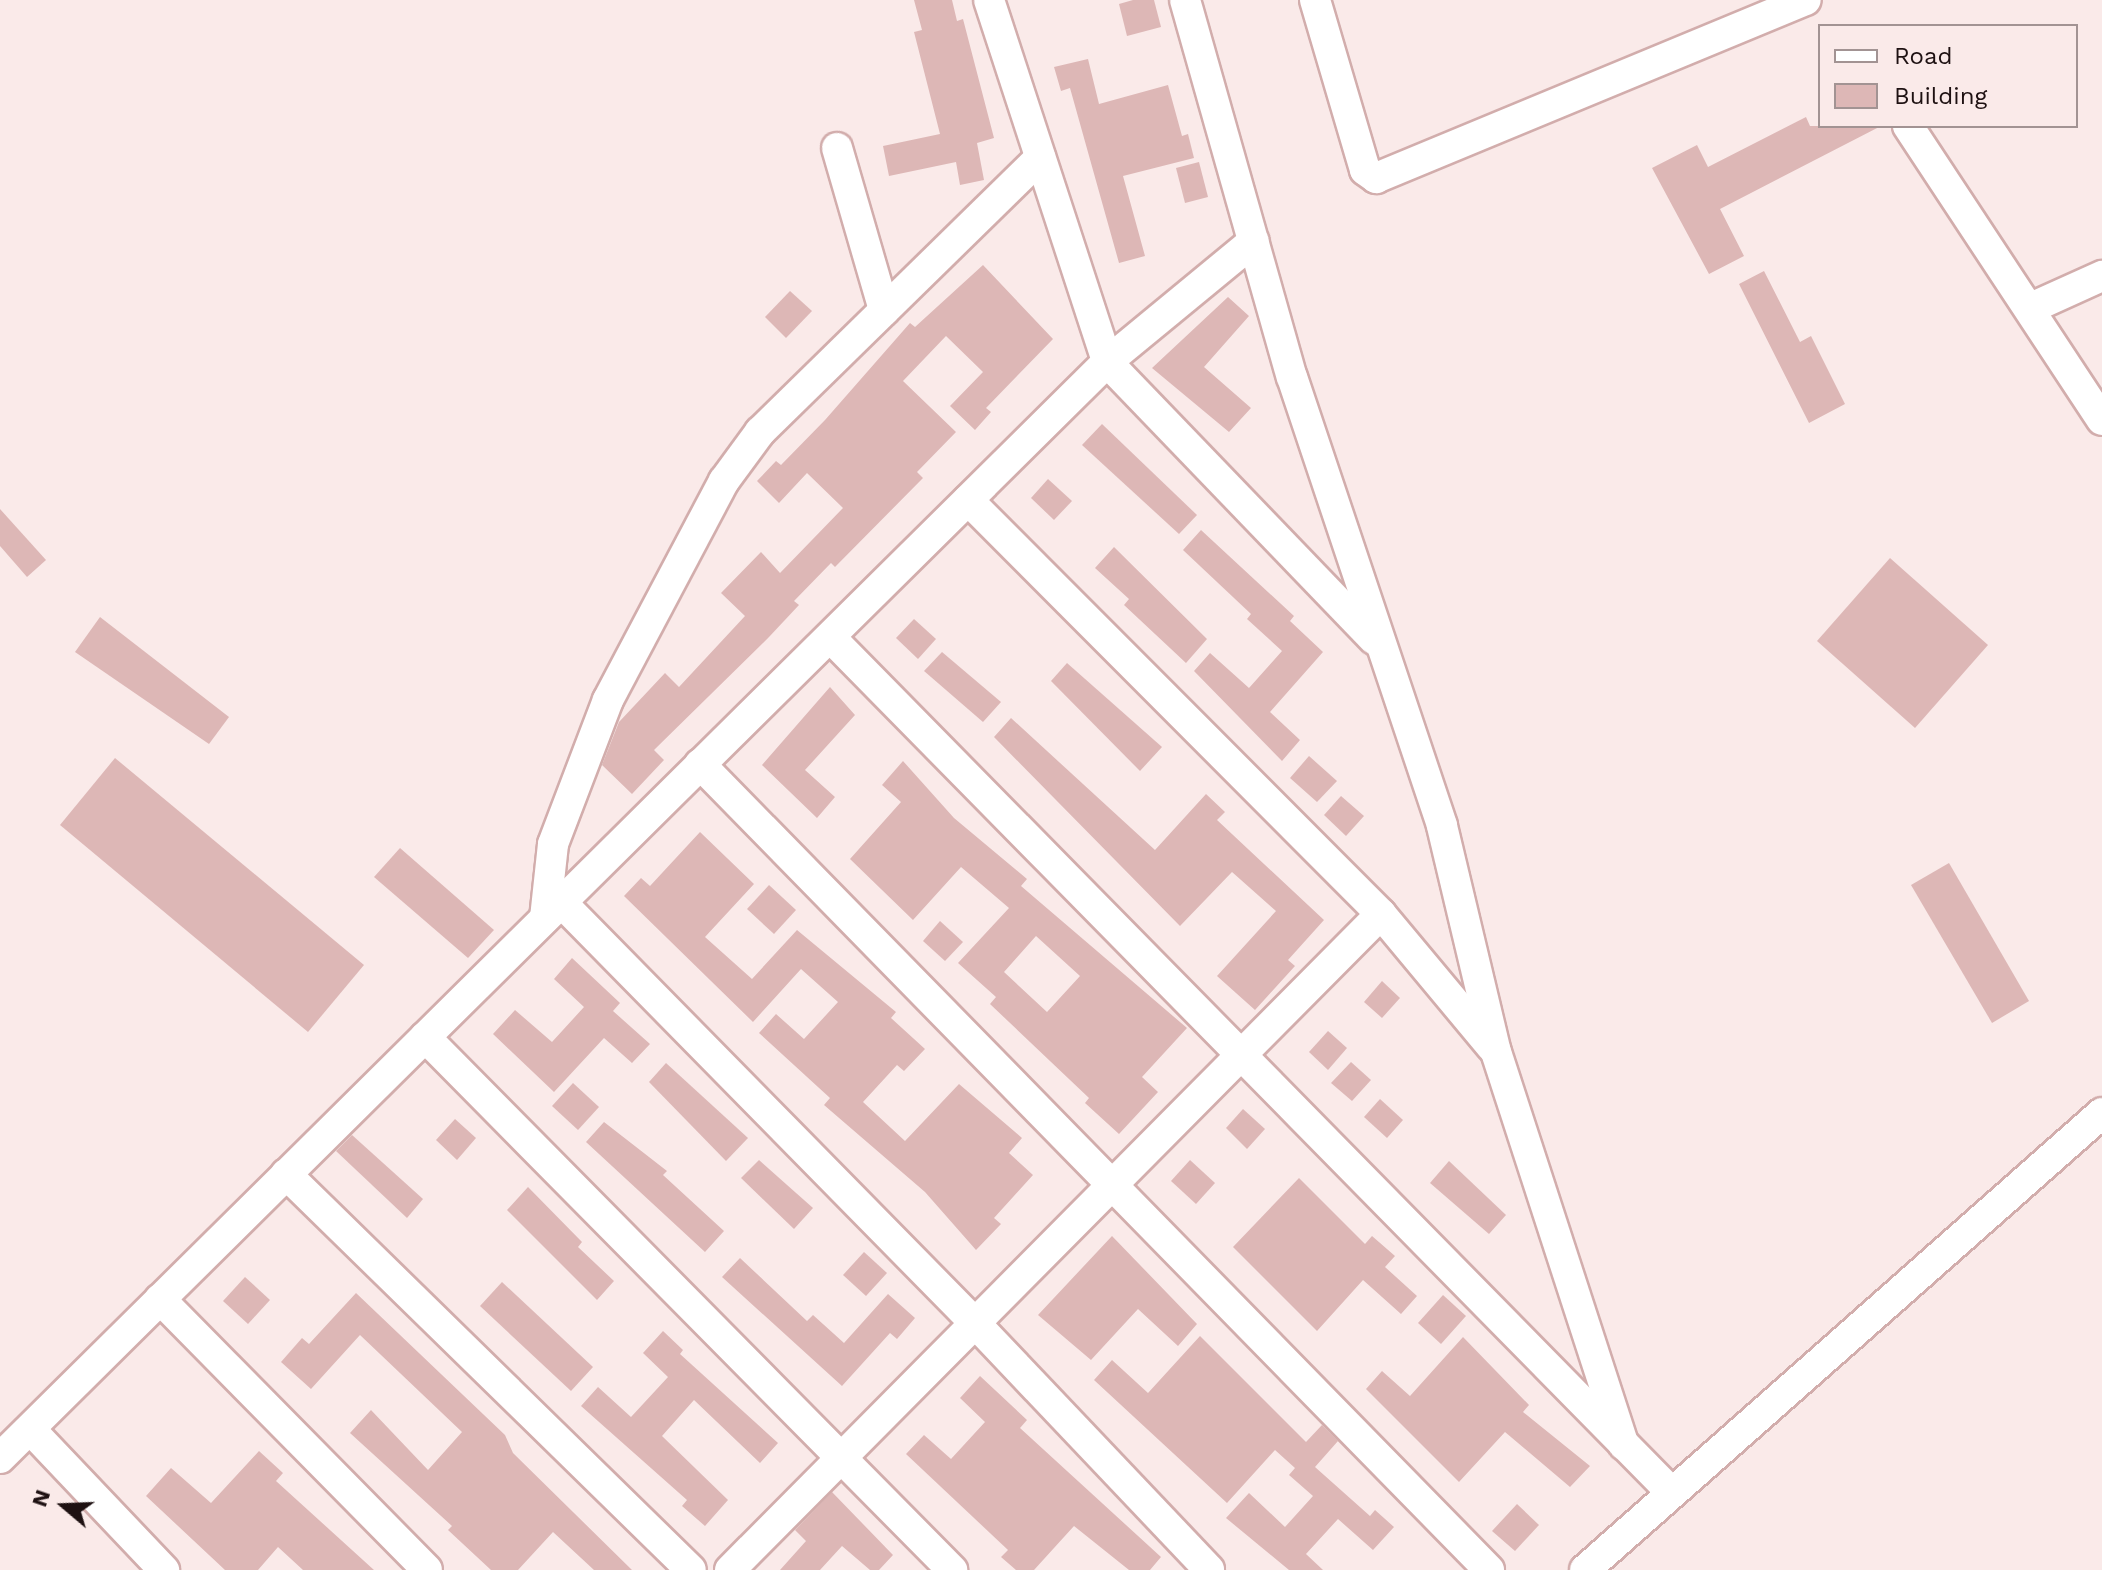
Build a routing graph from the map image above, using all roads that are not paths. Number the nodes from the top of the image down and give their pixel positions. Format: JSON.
{"nodes":[{"id":1,"x":989,"y":0,"type":"edge"},
{"id":2,"x":1185,"y":0,"type":"edge"},
{"id":3,"x":1315,"y":0,"type":"edge"},
{"id":4,"x":1806,"y":0,"type":"edge"},
{"id":5,"x":1909,"y":128,"type":"edge"},
{"id":6,"x":837,"y":148,"type":"dead end"},
{"id":7,"x":1040,"y":158,"type":"junction"},
{"id":8,"x":1254,"y":241,"type":"junction"},
{"id":9,"x":2102,"y":276,"type":"edge"},
{"id":10,"x":2031,"y":308,"type":"junction"},
{"id":11,"x":884,"y":310,"type":"junction"},
{"id":12,"x":1107,"y":362,"type":"junction"},
{"id":13,"x":2102,"y":420,"type":"edge"},
{"id":14,"x":968,"y":500,"type":"junction"},
{"id":15,"x":830,"y":637,"type":"junction"},
{"id":16,"x":1381,"y":646,"type":"junction"},
{"id":17,"x":700,"y":764,"type":"junction"},
{"id":18,"x":553,"y":910,"type":"junction"},
{"id":19,"x":1381,"y":914,"type":"junction"},
{"id":20,"x":425,"y":1037,"type":"junction"},
{"id":21,"x":1496,"y":1052,"type":"junction"},
{"id":22,"x":1241,"y":1054,"type":"junction"},
{"id":23,"x":2102,"y":1113,"type":"edge"},
{"id":24,"x":286,"y":1174,"type":"junction"},
{"id":25,"x":1113,"y":1184,"type":"junction"},
{"id":26,"x":160,"y":1299,"type":"junction"},
{"id":27,"x":975,"y":1323,"type":"junction"},
{"id":28,"x":30,"y":1429,"type":"junction"},
{"id":29,"x":1624,"y":1445,"type":"junction"},
{"id":30,"x":842,"y":1457,"type":"junction"},
{"id":31,"x":0,"y":1458,"type":"edge"},
{"id":32,"x":1670,"y":1491,"type":"junction"},
{"id":33,"x":164,"y":1570,"type":"edge"},
{"id":34,"x":427,"y":1570,"type":"edge"},
{"id":35,"x":691,"y":1570,"type":"edge"},
{"id":36,"x":730,"y":1570,"type":"edge"},
{"id":37,"x":952,"y":1570,"type":"edge"},
{"id":38,"x":1209,"y":1570,"type":"edge"},
{"id":39,"x":1489,"y":1570,"type":"edge"},
{"id":40,"x":1585,"y":1570,"type":"edge"}],
"edges":[{"from":1,"to":7,"type":"street"},
{"from":2,"to":8,"type":"street"},
{"from":3,"to":4,"type":"street"},
{"from":5,"to":10,"type":"street"},
{"from":6,"to":11,"type":"street"},
{"from":7,"to":11,"type":"street"},
{"from":7,"to":12,"type":"street"},
{"from":8,"to":12,"type":"street"},
{"from":8,"to":16,"type":"street"},
{"from":9,"to":10,"type":"street"},
{"from":10,"to":13,"type":"street"},
{"from":11,"to":18,"type":"street"},
{"from":12,"to":14,"type":"street"},
{"from":12,"to":16,"type":"street"},
{"from":14,"to":15,"type":"street"},
{"from":14,"to":19,"type":"street"},
{"from":15,"to":17,"type":"street"},
{"from":15,"to":22,"type":"street"},
{"from":16,"to":21,"type":"street"},
{"from":17,"to":18,"type":"street"},
{"from":17,"to":25,"type":"street"},
{"from":18,"to":20,"type":"street"},
{"from":18,"to":27,"type":"street"},
{"from":19,"to":21,"type":"street"},
{"from":19,"to":22,"type":"street"},
{"from":20,"to":24,"type":"street"},
{"from":20,"to":30,"type":"street"},
{"from":21,"to":29,"type":"street"},
{"from":22,"to":25,"type":"street"},
{"from":22,"to":29,"type":"street"},
{"from":23,"to":32,"type":"street"},
{"from":24,"to":26,"type":"street"},
{"from":24,"to":35,"type":"street"},
{"from":25,"to":27,"type":"street"},
{"from":25,"to":39,"type":"street"},
{"from":26,"to":28,"type":"street"},
{"from":26,"to":34,"type":"street"},
{"from":27,"to":30,"type":"street"},
{"from":27,"to":38,"type":"street"},
{"from":28,"to":31,"type":"street"},
{"from":28,"to":33,"type":"street"},
{"from":29,"to":32,"type":"street"},
{"from":30,"to":36,"type":"street"},
{"from":30,"to":37,"type":"street"},
{"from":32,"to":40,"type":"street"}]}
